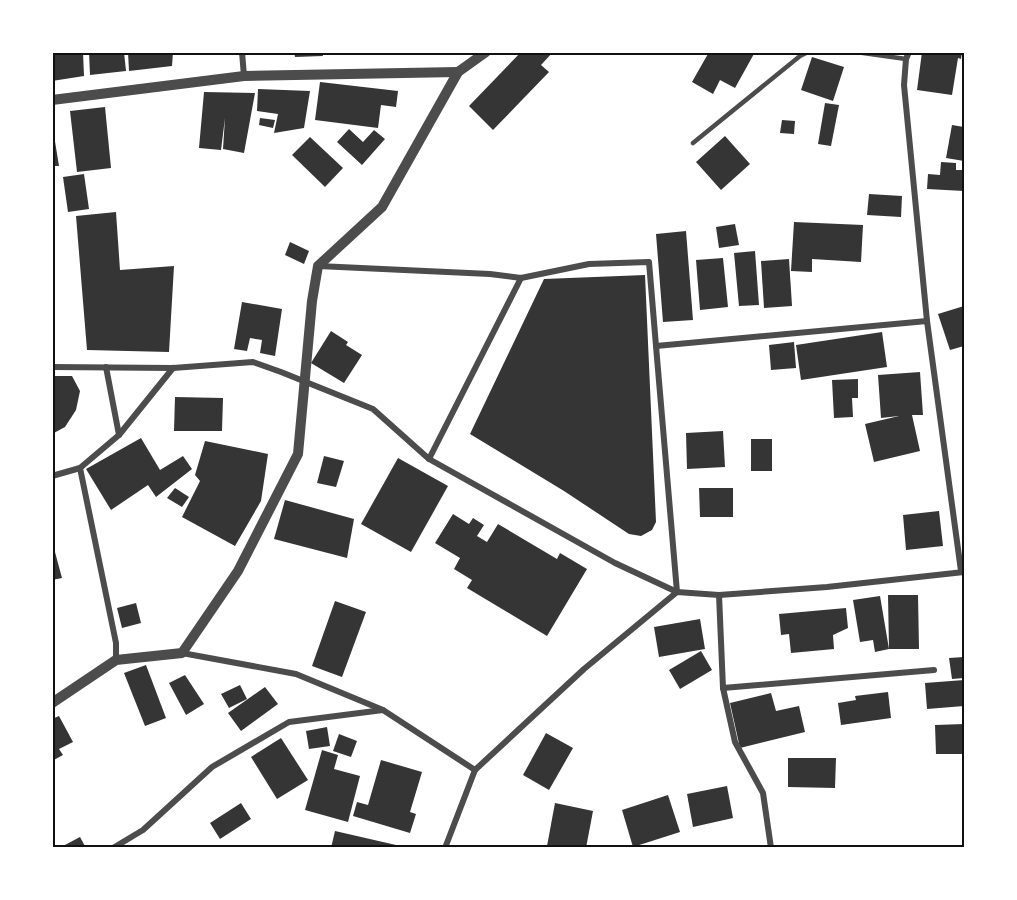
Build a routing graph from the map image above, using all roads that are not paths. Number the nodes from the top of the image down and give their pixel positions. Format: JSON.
{"nodes":[{"id":1,"x":242,"y":52,"type":"edge"},
{"id":2,"x":486,"y":52,"type":"edge"},
{"id":3,"x":808,"y":52,"type":"edge"},
{"id":4,"x":856,"y":52,"type":"edge"},
{"id":5,"x":907,"y":56,"type":"edge"},
{"id":6,"x":458,"y":72,"type":"junction"},
{"id":7,"x":244,"y":76,"type":"junction"},
{"id":8,"x":52,"y":100,"type":"edge"},
{"id":9,"x":693,"y":143,"type":"dead end"},
{"id":10,"x":318,"y":266,"type":"junction"},
{"id":11,"x":521,"y":278,"type":"junction"},
{"id":12,"x":927,"y":321,"type":"junction"},
{"id":13,"x":656,"y":346,"type":"junction"},
{"id":14,"x":52,"y":367,"type":"edge"},
{"id":15,"x":106,"y":367,"type":"junction"},
{"id":16,"x":173,"y":368,"type":"junction"},
{"id":17,"x":305,"y":381,"type":"junction"},
{"id":18,"x":119,"y":435,"type":"junction"},
{"id":19,"x":429,"y":459,"type":"junction"},
{"id":20,"x":80,"y":468,"type":"junction"},
{"id":21,"x":52,"y":476,"type":"edge"},
{"id":22,"x":963,"y":572,"type":"edge"},
{"id":23,"x":677,"y":592,"type":"junction"},
{"id":24,"x":719,"y":595,"type":"junction"},
{"id":25,"x":182,"y":653,"type":"junction"},
{"id":26,"x":116,"y":660,"type":"junction"},
{"id":27,"x":934,"y":670,"type":"dead end"},
{"id":28,"x":723,"y":688,"type":"junction"},
{"id":29,"x":52,"y":703,"type":"edge"},
{"id":30,"x":383,"y":710,"type":"junction"},
{"id":31,"x":475,"y":770,"type":"junction"},
{"id":32,"x":113,"y":848,"type":"edge"},
{"id":33,"x":445,"y":848,"type":"edge"},
{"id":34,"x":771,"y":848,"type":"edge"}],
"edges":[{"from":1,"to":7,"type":"street"},
{"from":2,"to":6,"type":"street"},
{"from":3,"to":9,"type":"lane"},
{"from":4,"to":5,"type":"lane"},
{"from":5,"to":12,"type":"street"},
{"from":6,"to":7,"type":"street"},
{"from":6,"to":10,"type":"street"},
{"from":7,"to":8,"type":"street"},
{"from":10,"to":11,"type":"street"},
{"from":10,"to":17,"type":"street"},
{"from":11,"to":13,"type":"street"},
{"from":11,"to":19,"type":"street"},
{"from":12,"to":13,"type":"street"},
{"from":12,"to":22,"type":"street"},
{"from":13,"to":23,"type":"street"},
{"from":14,"to":15,"type":"street"},
{"from":15,"to":16,"type":"street"},
{"from":15,"to":18,"type":"street"},
{"from":16,"to":17,"type":"street"},
{"from":16,"to":18,"type":"street"},
{"from":17,"to":19,"type":"street"},
{"from":17,"to":25,"type":"street"},
{"from":18,"to":20,"type":"street"},
{"from":19,"to":23,"type":"street"},
{"from":20,"to":21,"type":"street"},
{"from":20,"to":26,"type":"street"},
{"from":22,"to":24,"type":"street"},
{"from":23,"to":24,"type":"street"},
{"from":23,"to":31,"type":"street"},
{"from":24,"to":28,"type":"street"},
{"from":25,"to":26,"type":"street"},
{"from":25,"to":30,"type":"street"},
{"from":26,"to":29,"type":"street"},
{"from":27,"to":28,"type":"street"},
{"from":28,"to":34,"type":"street"},
{"from":30,"to":31,"type":"street"},
{"from":30,"to":32,"type":"street"},
{"from":31,"to":33,"type":"street"}]}
